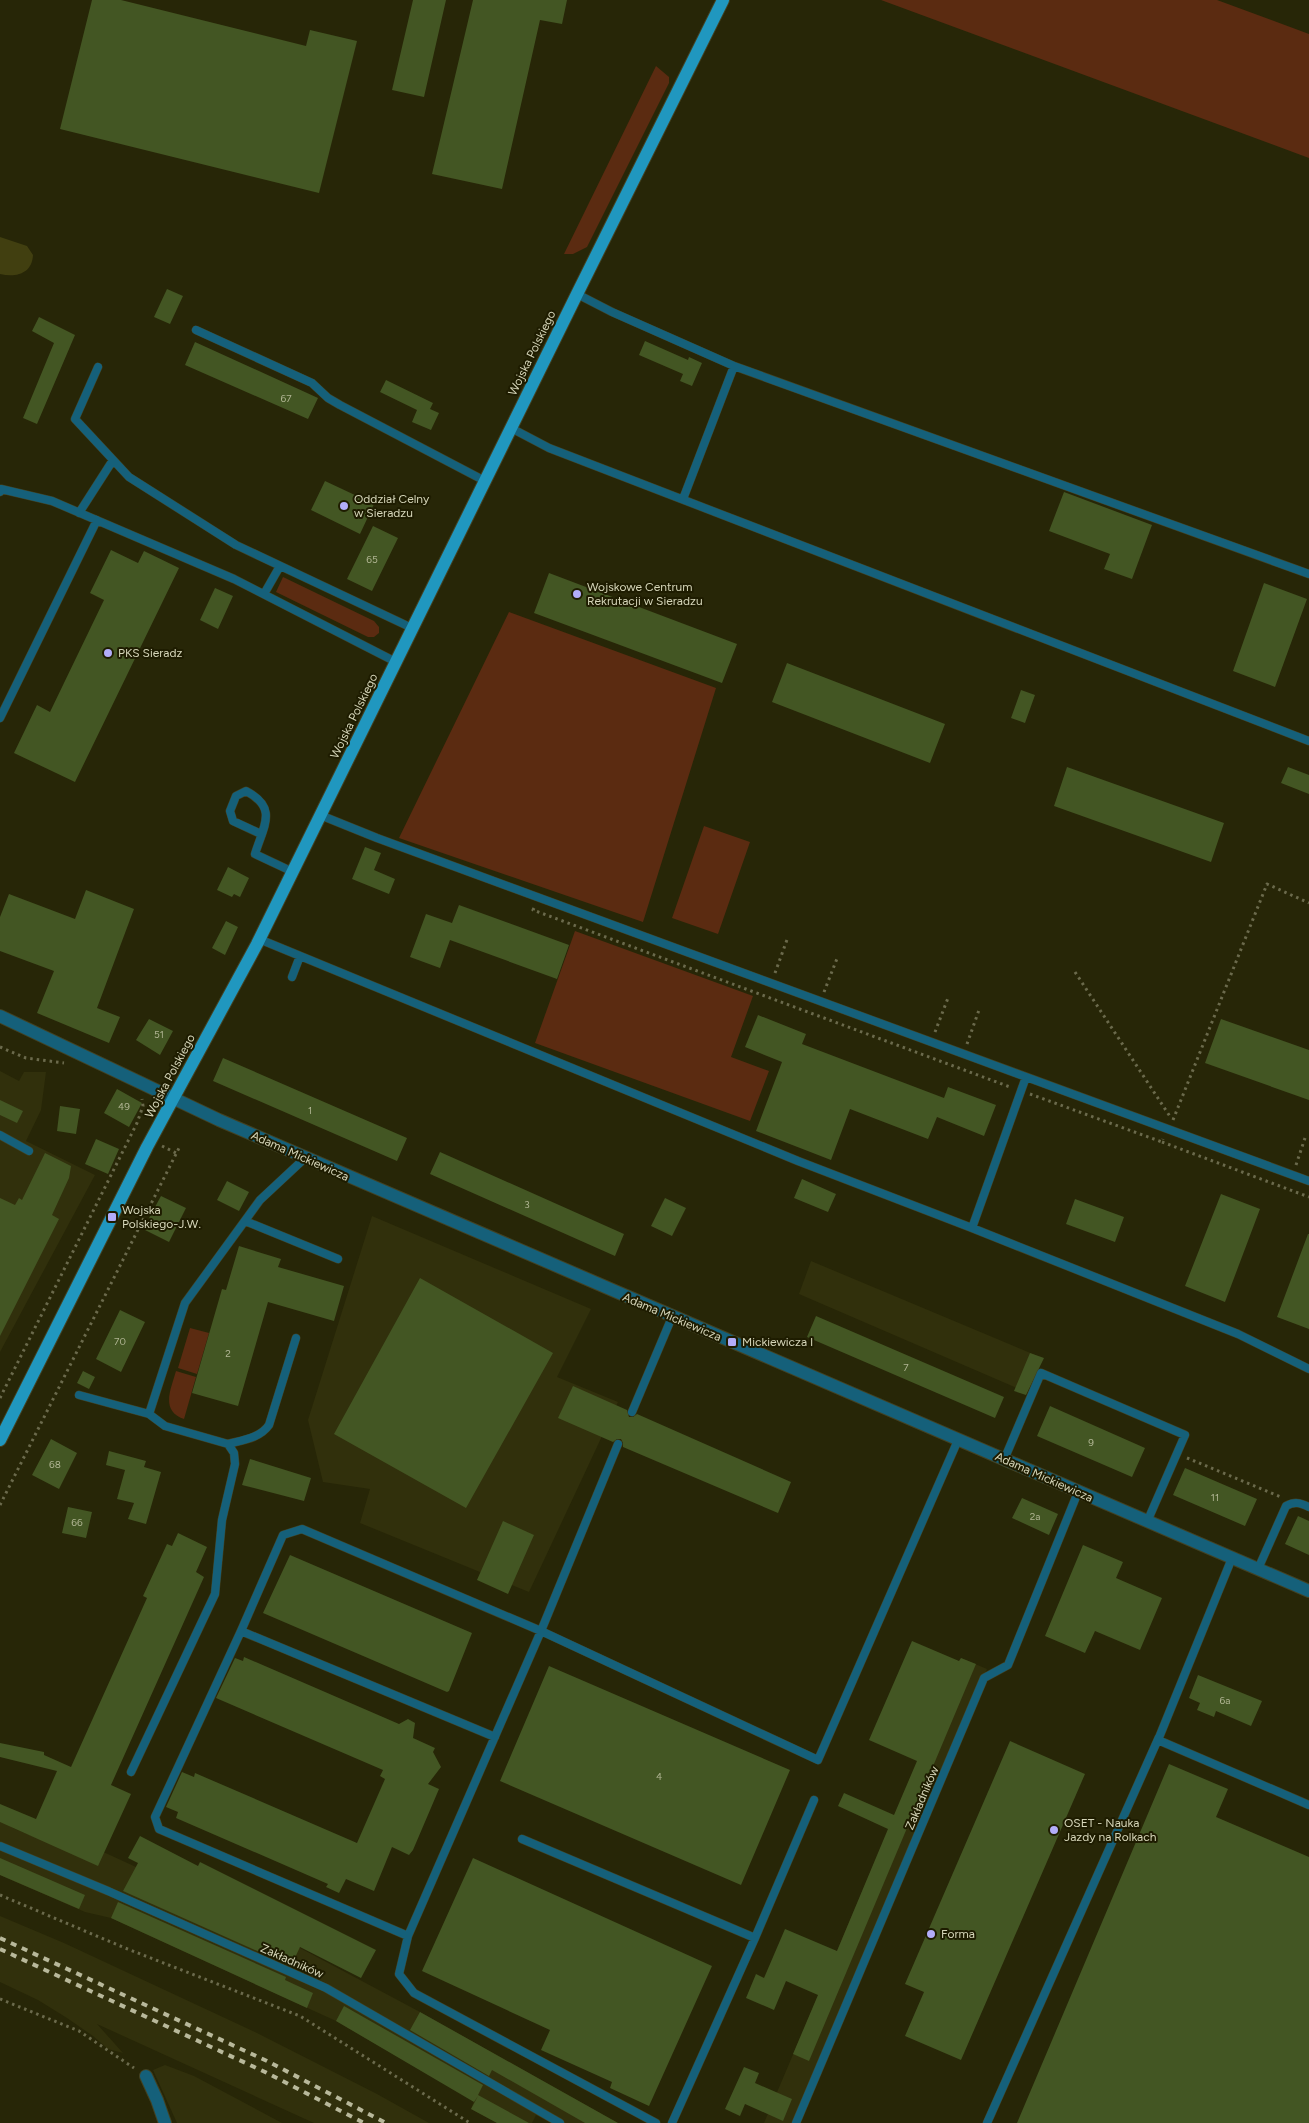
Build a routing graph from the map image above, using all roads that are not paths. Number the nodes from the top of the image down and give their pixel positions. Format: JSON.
{"nodes":[{"id":1,"x":723,"y":0,"type":"edge"},
{"id":2,"x":576,"y":294,"type":"junction"},
{"id":3,"x":196,"y":330,"type":"dead end"},
{"id":4,"x":734,"y":366,"type":"junction"},
{"id":5,"x":98,"y":367,"type":"dead end"},
{"id":6,"x":511,"y":428,"type":"junction"},
{"id":7,"x":113,"y":460,"type":"junction"},
{"id":8,"x":485,"y":481,"type":"junction"},
{"id":9,"x":0,"y":490,"type":"edge"},
{"id":10,"x":683,"y":499,"type":"junction"},
{"id":11,"x":79,"y":513,"type":"junction"},
{"id":12,"x":97,"y":520,"type":"junction"},
{"id":13,"x":280,"y":566,"type":"junction"},
{"id":14,"x":1309,"y":574,"type":"edge"},
{"id":15,"x":264,"y":594,"type":"junction"},
{"id":16,"x":412,"y":628,"type":"junction"},
{"id":17,"x":396,"y":662,"type":"junction"},
{"id":18,"x":0,"y":718,"type":"edge"},
{"id":19,"x":1309,"y":741,"type":"edge"},
{"id":20,"x":320,"y":815,"type":"junction"},
{"id":21,"x":261,"y":834,"type":"junction"},
{"id":22,"x":291,"y":871,"type":"junction"},
{"id":23,"x":259,"y":939,"type":"junction"},
{"id":24,"x":300,"y":956,"type":"junction"},
{"id":25,"x":292,"y":977,"type":"dead end"},
{"id":26,"x":0,"y":1016,"type":"edge"},
{"id":27,"x":1026,"y":1077,"type":"junction"},
{"id":28,"x":174,"y":1098,"type":"junction"},
{"id":29,"x":0,"y":1135,"type":"edge"},
{"id":30,"x":29,"y":1151,"type":"dead end"},
{"id":31,"x":305,"y":1158,"type":"junction"},
{"id":32,"x":1309,"y":1181,"type":"edge"},
{"id":33,"x":245,"y":1221,"type":"junction"},
{"id":34,"x":972,"y":1228,"type":"junction"},
{"id":35,"x":338,"y":1259,"type":"dead end"},
{"id":36,"x":672,"y":1318,"type":"junction"},
{"id":37,"x":296,"y":1338,"type":"dead end"},
{"id":38,"x":1309,"y":1369,"type":"edge"},
{"id":39,"x":79,"y":1395,"type":"dead end"},
{"id":40,"x":632,"y":1412,"type":"dead end"},
{"id":41,"x":149,"y":1414,"type":"junction"},
{"id":42,"x":0,"y":1440,"type":"edge"},
{"id":43,"x":958,"y":1440,"type":"junction"},
{"id":44,"x":228,"y":1444,"type":"junction"},
{"id":45,"x":618,"y":1444,"type":"dead end"},
{"id":46,"x":1004,"y":1460,"type":"junction"},
{"id":47,"x":1078,"y":1492,"type":"junction"},
{"id":48,"x":1309,"y":1507,"type":"edge"},
{"id":49,"x":1147,"y":1522,"type":"junction"},
{"id":50,"x":1232,"y":1558,"type":"junction"},
{"id":51,"x":1258,"y":1569,"type":"junction"},
{"id":52,"x":1309,"y":1591,"type":"edge"},
{"id":53,"x":241,"y":1631,"type":"junction"},
{"id":54,"x":541,"y":1631,"type":"junction"},
{"id":55,"x":495,"y":1737,"type":"junction"},
{"id":56,"x":1159,"y":1737,"type":"junction"},
{"id":57,"x":131,"y":1772,"type":"dead end"},
{"id":58,"x":814,"y":1800,"type":"dead end"},
{"id":59,"x":1309,"y":1805,"type":"edge"},
{"id":60,"x":522,"y":1839,"type":"dead end"},
{"id":61,"x":0,"y":1846,"type":"edge"},
{"id":62,"x":408,"y":1936,"type":"junction"},
{"id":63,"x":755,"y":1938,"type":"junction"},
{"id":64,"x":146,"y":2076,"type":"road end"},
{"id":65,"x":166,"y":2123,"type":"edge"},
{"id":66,"x":560,"y":2123,"type":"edge"},
{"id":67,"x":656,"y":2123,"type":"edge"},
{"id":68,"x":672,"y":2123,"type":"edge"},
{"id":69,"x":796,"y":2123,"type":"edge"},
{"id":70,"x":987,"y":2123,"type":"edge"}],
"edges":[{"from":1,"to":2,"type":"main road","name":"Wojska Polskiego"},
{"from":2,"to":4,"type":"lane"},
{"from":2,"to":6,"type":"main road","name":"Wojska Polskiego"},
{"from":3,"to":8,"type":"lane"},
{"from":4,"to":10,"type":"lane"},
{"from":4,"to":14,"type":"lane"},
{"from":5,"to":7,"type":"lane"},
{"from":6,"to":8,"type":"main road","name":"Wojska Polskiego"},
{"from":6,"to":10,"type":"lane"},
{"from":7,"to":11,"type":"lane"},
{"from":7,"to":13,"type":"lane"},
{"from":8,"to":16,"type":"main road","name":"Wojska Polskiego"},
{"from":9,"to":11,"type":"lane"},
{"from":10,"to":19,"type":"lane"},
{"from":11,"to":12,"type":"lane"},
{"from":12,"to":15,"type":"lane"},
{"from":12,"to":18,"type":"lane"},
{"from":13,"to":15,"type":"lane"},
{"from":13,"to":16,"type":"lane"},
{"from":15,"to":17,"type":"lane"},
{"from":16,"to":17,"type":"main road","name":"Wojska Polskiego"},
{"from":17,"to":20,"type":"main road","name":"Wojska Polskiego"},
{"from":20,"to":22,"type":"main road","name":"Wojska Polskiego"},
{"from":20,"to":27,"type":"lane"},
{"from":21,"to":21,"type":"lane"},
{"from":21,"to":22,"type":"lane"},
{"from":22,"to":23,"type":"main road","name":"Wojska Polskiego"},
{"from":23,"to":24,"type":"lane"},
{"from":23,"to":28,"type":"main road","name":"Wojska Polskiego"},
{"from":24,"to":25,"type":"lane"},
{"from":24,"to":34,"type":"lane"},
{"from":26,"to":28,"type":"street","name":"Adama Mickiewicza"},
{"from":27,"to":32,"type":"lane"},
{"from":27,"to":34,"type":"lane"},
{"from":28,"to":31,"type":"street","name":"Adama Mickiewicza"},
{"from":28,"to":42,"type":"main road","name":"Wojska Polskiego"},
{"from":29,"to":30,"type":"lane"},
{"from":31,"to":33,"type":"lane"},
{"from":31,"to":36,"type":"street","name":"Adama Mickiewicza"},
{"from":33,"to":35,"type":"lane"},
{"from":33,"to":41,"type":"lane"},
{"from":34,"to":38,"type":"lane"},
{"from":36,"to":40,"type":"lane"},
{"from":36,"to":43,"type":"street","name":"Adama Mickiewicza"},
{"from":37,"to":44,"type":"lane"},
{"from":39,"to":41,"type":"lane"},
{"from":41,"to":44,"type":"lane"},
{"from":43,"to":46,"type":"street","name":"Adama Mickiewicza"},
{"from":43,"to":54,"type":"lane"},
{"from":44,"to":57,"type":"lane"},
{"from":45,"to":54,"type":"lane"},
{"from":46,"to":47,"type":"street","name":"Adama Mickiewicza"},
{"from":46,"to":49,"type":"lane"},
{"from":47,"to":49,"type":"street","name":"Adama Mickiewicza"},
{"from":47,"to":69,"type":"lane","name":"Zakładników"},
{"from":48,"to":51,"type":"lane"},
{"from":49,"to":50,"type":"street","name":"Adama Mickiewicza"},
{"from":50,"to":51,"type":"street","name":"Adama Mickiewicza"},
{"from":50,"to":56,"type":"lane"},
{"from":51,"to":52,"type":"street","name":"Adama Mickiewicza"},
{"from":53,"to":54,"type":"lane"},
{"from":53,"to":55,"type":"lane"},
{"from":53,"to":62,"type":"lane"},
{"from":54,"to":55,"type":"lane"},
{"from":55,"to":62,"type":"lane"},
{"from":56,"to":59,"type":"lane"},
{"from":56,"to":70,"type":"lane"},
{"from":58,"to":63,"type":"lane"},
{"from":60,"to":63,"type":"lane"},
{"from":61,"to":66,"type":"lane","name":"Zakładników"},
{"from":62,"to":67,"type":"lane"},
{"from":63,"to":68,"type":"lane"},
{"from":64,"to":65,"type":"street"}]}
